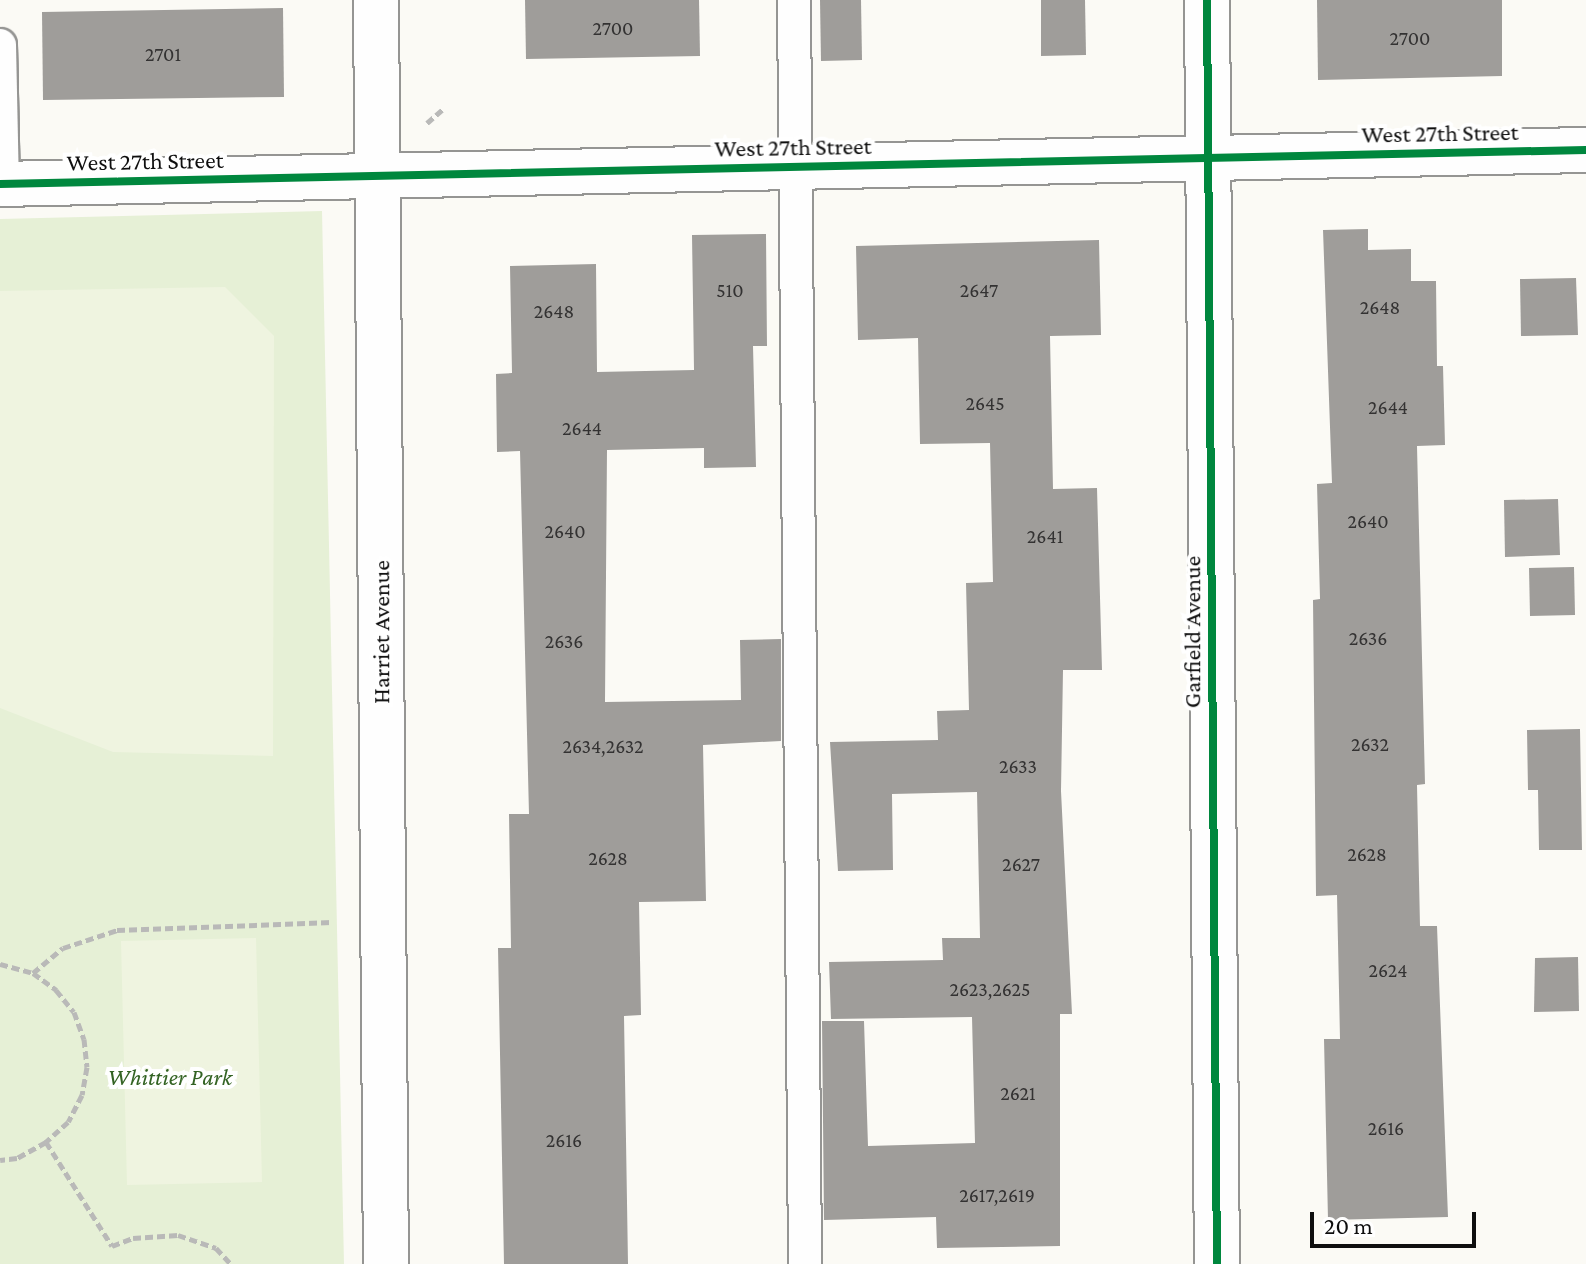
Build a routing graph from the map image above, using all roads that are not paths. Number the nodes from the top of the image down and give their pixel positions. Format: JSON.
{"nodes":[{"id":1,"x":376,"y":0,"type":"edge"},
{"id":2,"x":794,"y":0,"type":"edge"},
{"id":3,"x":1207,"y":0,"type":"edge"},
{"id":4,"x":0,"y":45,"type":"edge"},
{"id":5,"x":1586,"y":150,"type":"edge"},
{"id":6,"x":1208,"y":159,"type":"junction"},
{"id":7,"x":796,"y":166,"type":"junction"},
{"id":8,"x":378,"y":177,"type":"junction"},
{"id":9,"x":1,"y":184,"type":"edge"},
{"id":10,"x":386,"y":1264,"type":"edge"},
{"id":11,"x":805,"y":1264,"type":"edge"},
{"id":12,"x":1217,"y":1264,"type":"edge"}],
"edges":[{"from":1,"to":8,"type":"street","name":"Harriet Avenue"},
{"from":2,"to":7,"type":"lane"},
{"from":3,"to":6,"type":"street","name":"Garfield Avenue"},
{"from":4,"to":9,"type":"lane"},
{"from":5,"to":6,"type":"street","name":"West 27th Street"},
{"from":6,"to":7,"type":"street","name":"West 27th Street"},
{"from":6,"to":12,"type":"street","name":"Garfield Avenue"},
{"from":7,"to":8,"type":"street","name":"West 27th Street"},
{"from":7,"to":11,"type":"lane"},
{"from":8,"to":9,"type":"street","name":"West 27th Street"},
{"from":8,"to":10,"type":"street","name":"Harriet Avenue"}]}
